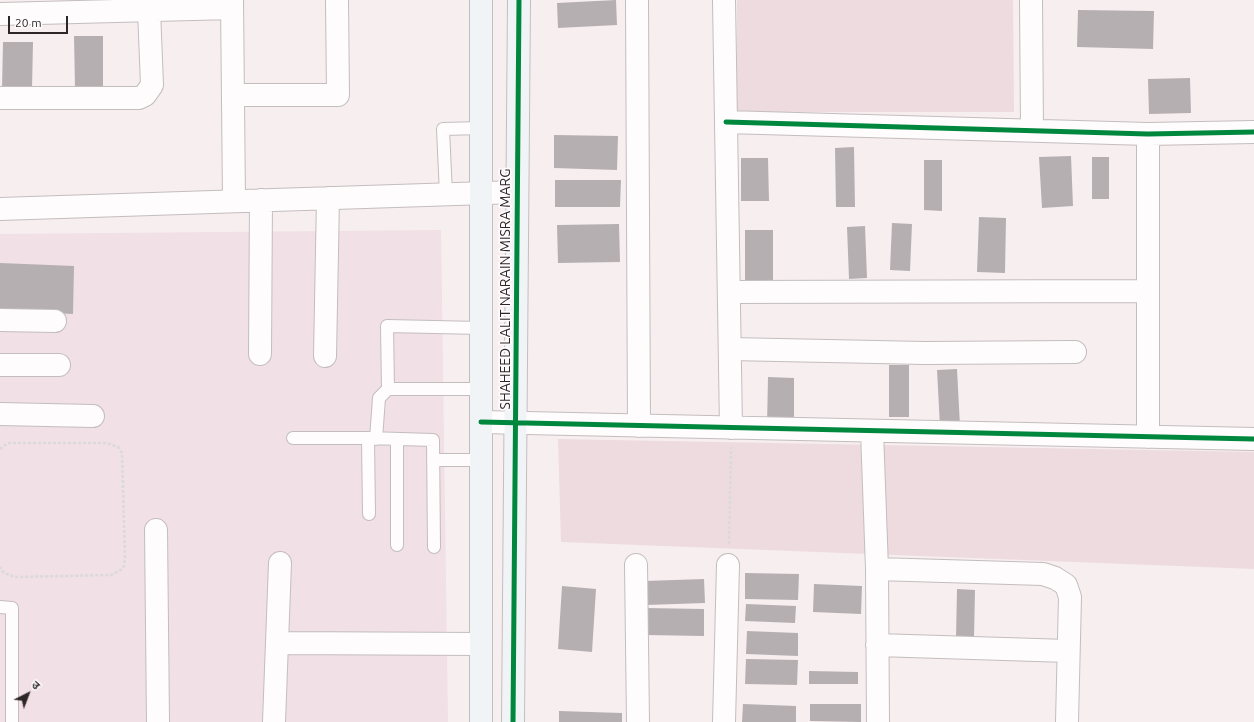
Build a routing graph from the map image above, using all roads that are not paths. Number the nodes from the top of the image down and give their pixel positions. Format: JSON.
{"nodes":[{"id":1,"x":338,"y":0,"type":"edge"},
{"id":2,"x":481,"y":0,"type":"edge"},
{"id":3,"x":519,"y":0,"type":"edge"},
{"id":4,"x":637,"y":0,"type":"edge"},
{"id":5,"x":724,"y":0,"type":"edge"},
{"id":6,"x":1031,"y":0,"type":"edge"},
{"id":7,"x":232,"y":4,"type":"edge"},
{"id":8,"x":149,"y":10,"type":"junction"},
{"id":9,"x":0,"y":14,"type":"edge"},
{"id":10,"x":233,"y":95,"type":"junction"},
{"id":11,"x":0,"y":98,"type":"edge"},
{"id":12,"x":726,"y":122,"type":"junction"},
{"id":13,"x":481,"y":128,"type":"junction"},
{"id":14,"x":1032,"y":130,"type":"junction"},
{"id":15,"x":1254,"y":132,"type":"edge"},
{"id":16,"x":1148,"y":134,"type":"junction"},
{"id":17,"x":517,"y":192,"type":"junction"},
{"id":18,"x":481,"y":193,"type":"junction"},
{"id":19,"x":446,"y":195,"type":"junction"},
{"id":20,"x":328,"y":198,"type":"junction"},
{"id":21,"x":261,"y":200,"type":"junction"},
{"id":22,"x":234,"y":201,"type":"junction"},
{"id":23,"x":0,"y":208,"type":"edge"},
{"id":24,"x":1147,"y":291,"type":"junction"},
{"id":25,"x":729,"y":292,"type":"junction"},
{"id":26,"x":0,"y":320,"type":"edge"},
{"id":27,"x":55,"y":321,"type":"dead end"},
{"id":28,"x":481,"y":328,"type":"junction"},
{"id":29,"x":730,"y":349,"type":"junction"},
{"id":30,"x":1075,"y":352,"type":"dead end"},
{"id":31,"x":260,"y":354,"type":"dead end"},
{"id":32,"x":326,"y":356,"type":"dead end"},
{"id":33,"x":0,"y":365,"type":"edge"},
{"id":34,"x":59,"y":365,"type":"dead end"},
{"id":35,"x":388,"y":389,"type":"junction"},
{"id":36,"x":481,"y":389,"type":"junction"},
{"id":37,"x":0,"y":414,"type":"edge"},
{"id":38,"x":93,"y":416,"type":"dead end"},
{"id":39,"x":481,"y":422,"type":"junction"},
{"id":40,"x":516,"y":423,"type":"junction"},
{"id":41,"x":639,"y":426,"type":"junction"},
{"id":42,"x":731,"y":428,"type":"junction"},
{"id":43,"x":872,"y":431,"type":"junction"},
{"id":44,"x":1148,"y":436,"type":"junction"},
{"id":45,"x":293,"y":438,"type":"dead end"},
{"id":46,"x":372,"y":438,"type":"junction"},
{"id":47,"x":397,"y":439,"type":"junction"},
{"id":48,"x":1254,"y":439,"type":"edge"},
{"id":49,"x":433,"y":460,"type":"junction"},
{"id":50,"x":481,"y":460,"type":"junction"},
{"id":51,"x":369,"y":514,"type":"dead end"},
{"id":52,"x":156,"y":530,"type":"dead end"},
{"id":53,"x":397,"y":545,"type":"dead end"},
{"id":54,"x":434,"y":547,"type":"dead end"},
{"id":55,"x":280,"y":563,"type":"dead end"},
{"id":56,"x":636,"y":565,"type":"dead end"},
{"id":57,"x":728,"y":565,"type":"road end"},
{"id":58,"x":877,"y":569,"type":"junction"},
{"id":59,"x":0,"y":608,"type":"edge"},
{"id":60,"x":277,"y":643,"type":"junction"},
{"id":61,"x":481,"y":644,"type":"junction"},
{"id":62,"x":877,"y":644,"type":"junction"},
{"id":63,"x":1068,"y":651,"type":"junction"},
{"id":64,"x":1066,"y":721,"type":"edge"},
{"id":65,"x":12,"y":722,"type":"edge"},
{"id":66,"x":158,"y":722,"type":"edge"},
{"id":67,"x":274,"y":722,"type":"edge"},
{"id":68,"x":481,"y":722,"type":"edge"},
{"id":69,"x":513,"y":722,"type":"edge"},
{"id":70,"x":638,"y":722,"type":"edge"},
{"id":71,"x":724,"y":722,"type":"edge"},
{"id":72,"x":878,"y":722,"type":"edge"}],
"edges":[{"from":1,"to":10,"type":"street"},
{"from":2,"to":13,"type":"street","name":"SHAHEED LALIT NARAIN MISRA MARG"},
{"from":3,"to":17,"type":"street","name":"SHAHEED LALIT NARAIN MISRA MARG"},
{"from":4,"to":41,"type":"street"},
{"from":5,"to":12,"type":"street"},
{"from":6,"to":14,"type":"street"},
{"from":7,"to":8,"type":"street"},
{"from":7,"to":10,"type":"street"},
{"from":8,"to":9,"type":"street"},
{"from":8,"to":11,"type":"street"},
{"from":10,"to":22,"type":"street"},
{"from":12,"to":14,"type":"street"},
{"from":12,"to":25,"type":"street"},
{"from":13,"to":18,"type":"street","name":"SHAHEED LALIT NARAIN MISRA MARG"},
{"from":13,"to":19,"type":"lane"},
{"from":14,"to":16,"type":"street"},
{"from":15,"to":16,"type":"street"},
{"from":16,"to":24,"type":"street"},
{"from":17,"to":18,"type":"street"},
{"from":17,"to":40,"type":"street","name":"SHAHEED LALIT NARAIN MISRA MARG"},
{"from":18,"to":19,"type":"street"},
{"from":18,"to":28,"type":"street","name":"SHAHEED LALIT NARAIN MISRA MARG"},
{"from":19,"to":20,"type":"street"},
{"from":20,"to":21,"type":"street"},
{"from":20,"to":32,"type":"street"},
{"from":21,"to":22,"type":"street"},
{"from":21,"to":31,"type":"street"},
{"from":22,"to":23,"type":"street"},
{"from":24,"to":25,"type":"street"},
{"from":24,"to":44,"type":"street"},
{"from":25,"to":29,"type":"street"},
{"from":26,"to":27,"type":"street"},
{"from":28,"to":35,"type":"lane"},
{"from":28,"to":36,"type":"street","name":"SHAHEED LALIT NARAIN MISRA MARG"},
{"from":29,"to":30,"type":"street"},
{"from":29,"to":42,"type":"street"},
{"from":33,"to":34,"type":"street"},
{"from":35,"to":36,"type":"lane"},
{"from":35,"to":46,"type":"lane"},
{"from":36,"to":39,"type":"street","name":"SHAHEED LALIT NARAIN MISRA MARG"},
{"from":37,"to":38,"type":"street"},
{"from":39,"to":40,"type":"street"},
{"from":39,"to":50,"type":"street","name":"SHAHEED LALIT NARAIN MISRA MARG"},
{"from":40,"to":41,"type":"street"},
{"from":40,"to":69,"type":"street","name":"SHAHEED LALIT NARAIN MISRA MARG"},
{"from":41,"to":42,"type":"street"},
{"from":42,"to":43,"type":"street"},
{"from":43,"to":44,"type":"street"},
{"from":43,"to":58,"type":"street"},
{"from":44,"to":48,"type":"street"},
{"from":45,"to":46,"type":"lane"},
{"from":46,"to":47,"type":"lane"},
{"from":46,"to":51,"type":"lane"},
{"from":47,"to":49,"type":"lane"},
{"from":47,"to":53,"type":"lane"},
{"from":49,"to":50,"type":"lane"},
{"from":49,"to":54,"type":"lane"},
{"from":50,"to":61,"type":"street","name":"SHAHEED LALIT NARAIN MISRA MARG"},
{"from":52,"to":66,"type":"street"},
{"from":55,"to":60,"type":"street"},
{"from":56,"to":70,"type":"street"},
{"from":57,"to":71,"type":"street"},
{"from":58,"to":62,"type":"street"},
{"from":58,"to":63,"type":"street"},
{"from":59,"to":65,"type":"lane"},
{"from":60,"to":61,"type":"street"},
{"from":60,"to":67,"type":"street"},
{"from":61,"to":68,"type":"street","name":"SHAHEED LALIT NARAIN MISRA MARG"},
{"from":62,"to":63,"type":"street"},
{"from":62,"to":72,"type":"street"},
{"from":63,"to":64,"type":"street"}]}
